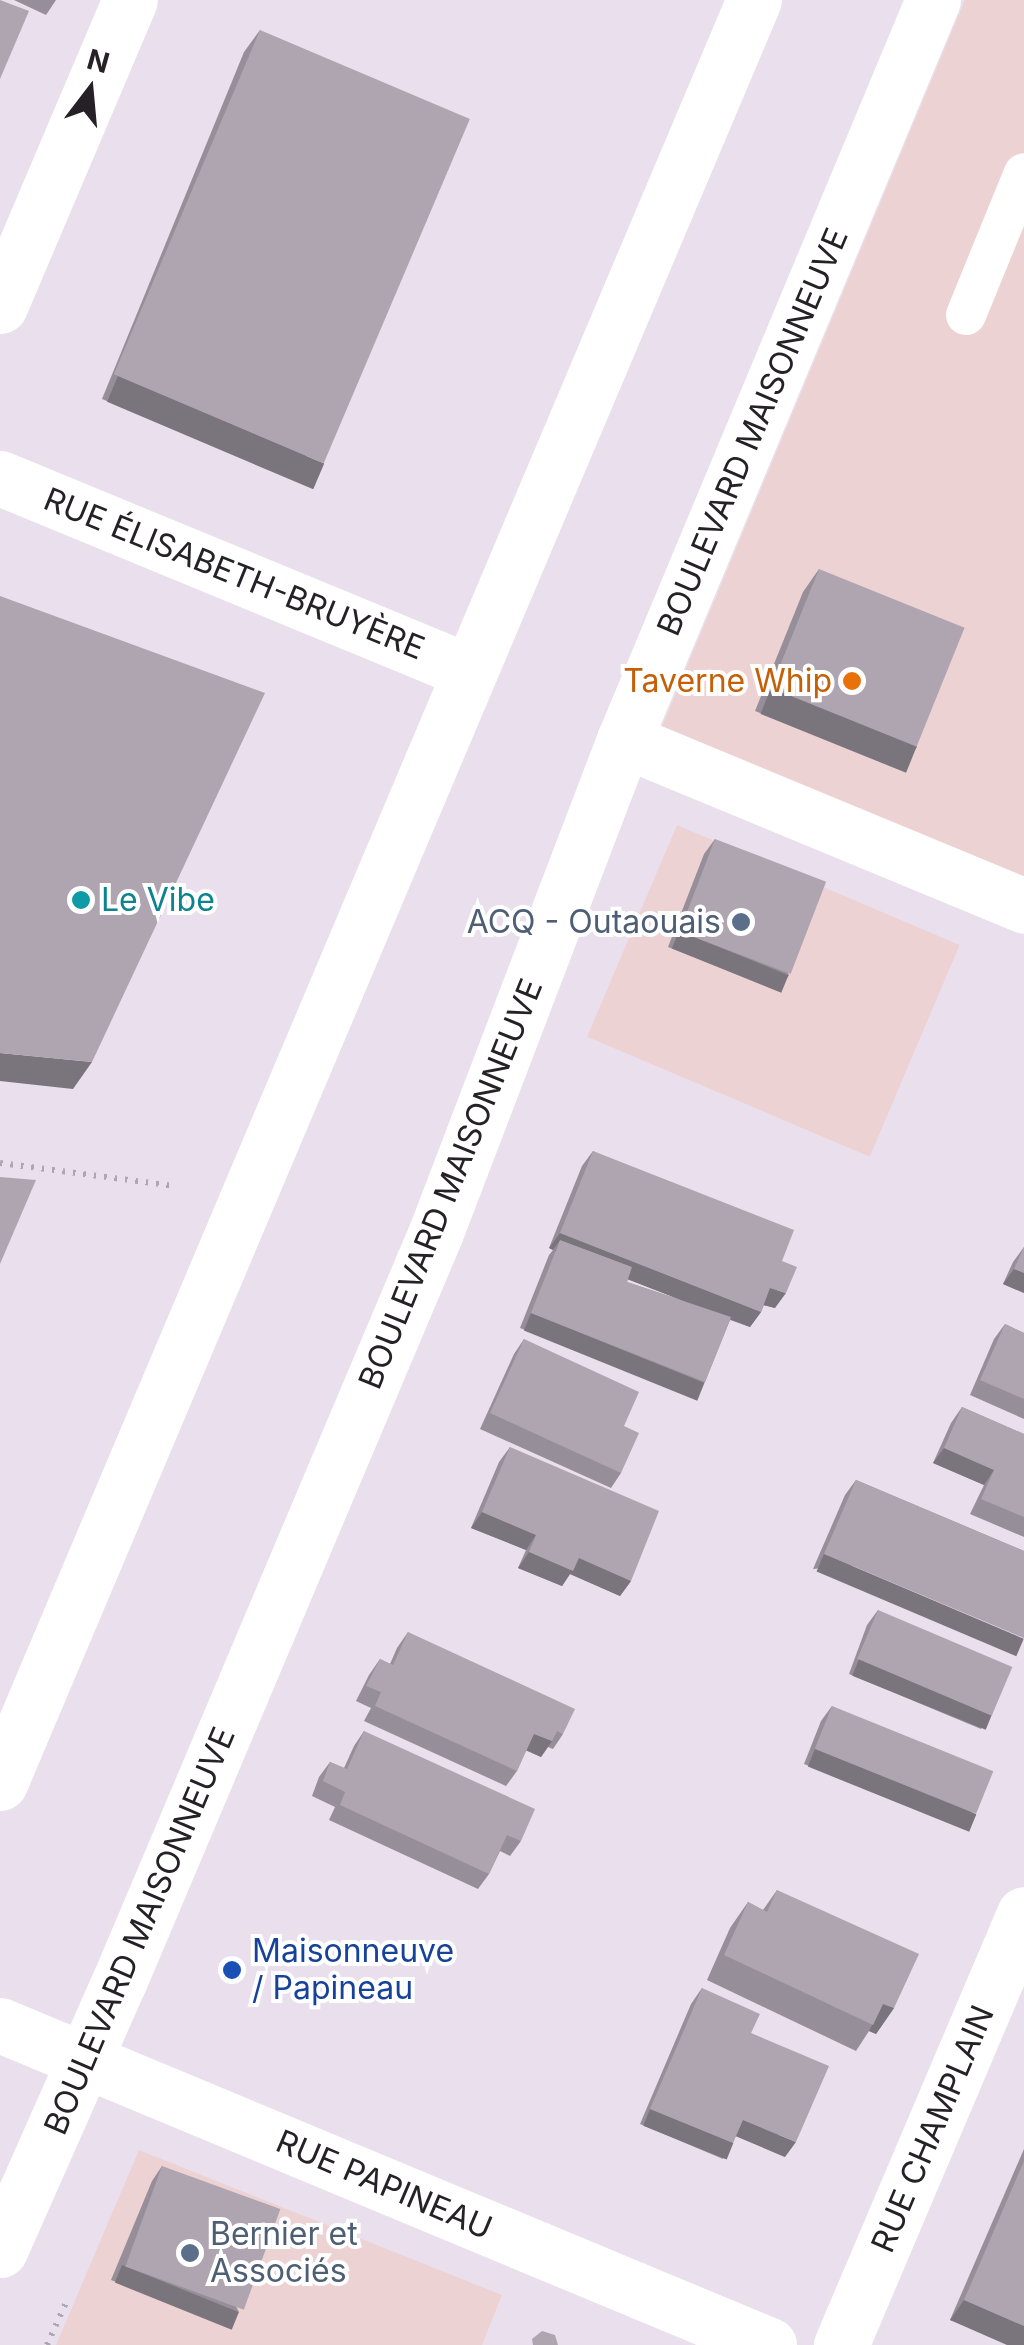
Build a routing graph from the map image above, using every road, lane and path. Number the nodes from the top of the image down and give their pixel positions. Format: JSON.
{"nodes":[{"id":1,"x":130,"y":0,"type":"edge"},
{"id":2,"x":754,"y":0,"type":"edge"},
{"id":3,"x":933,"y":0,"type":"edge"},
{"id":4,"x":1024,"y":173,"type":"edge"},
{"id":5,"x":0,"y":306,"type":"edge"},
{"id":6,"x":966,"y":315,"type":"dead end"},
{"id":7,"x":0,"y":478,"type":"edge"},
{"id":8,"x":468,"y":671,"type":"junction"},
{"id":9,"x":624,"y":740,"type":"junction"},
{"id":10,"x":1024,"y":906,"type":"edge"},
{"id":11,"x":0,"y":1163,"type":"edge"},
{"id":12,"x":175,"y":1186,"type":"dead end"},
{"id":13,"x":0,"y":1783,"type":"edge"},
{"id":14,"x":1024,"y":1914,"type":"edge"},
{"id":15,"x":0,"y":2025,"type":"edge"},
{"id":16,"x":86,"y":2060,"type":"junction"},
{"id":17,"x":0,"y":2250,"type":"edge"},
{"id":18,"x":68,"y":2298,"type":"dead end"},
{"id":19,"x":47,"y":2345,"type":"edge"},
{"id":20,"x":768,"y":2345,"type":"edge"},
{"id":21,"x":841,"y":2345,"type":"edge"}],
"edges":[{"from":1,"to":5,"type":"main road"},
{"from":2,"to":8,"type":"main road"},
{"from":3,"to":9,"type":"main road","name":"BOULEVARD MAISONNEUVE"},
{"from":4,"to":6,"type":"lane"},
{"from":7,"to":8,"type":"main road","name":"RUE ÉLISABETH-BRUYÈRE"},
{"from":8,"to":13,"type":"main road"},
{"from":9,"to":10,"type":"main road"},
{"from":9,"to":16,"type":"main road","name":"BOULEVARD MAISONNEUVE"},
{"from":11,"to":12,"type":"path"},
{"from":14,"to":21,"type":"main road","name":"RUE CHAMPLAIN"},
{"from":15,"to":16,"type":"main road","name":"RUE PAPINEAU"},
{"from":16,"to":17,"type":"main road","name":"BOULEVARD MAISONNEUVE"},
{"from":16,"to":20,"type":"main road","name":"RUE PAPINEAU"},
{"from":18,"to":19,"type":"path"}]}
